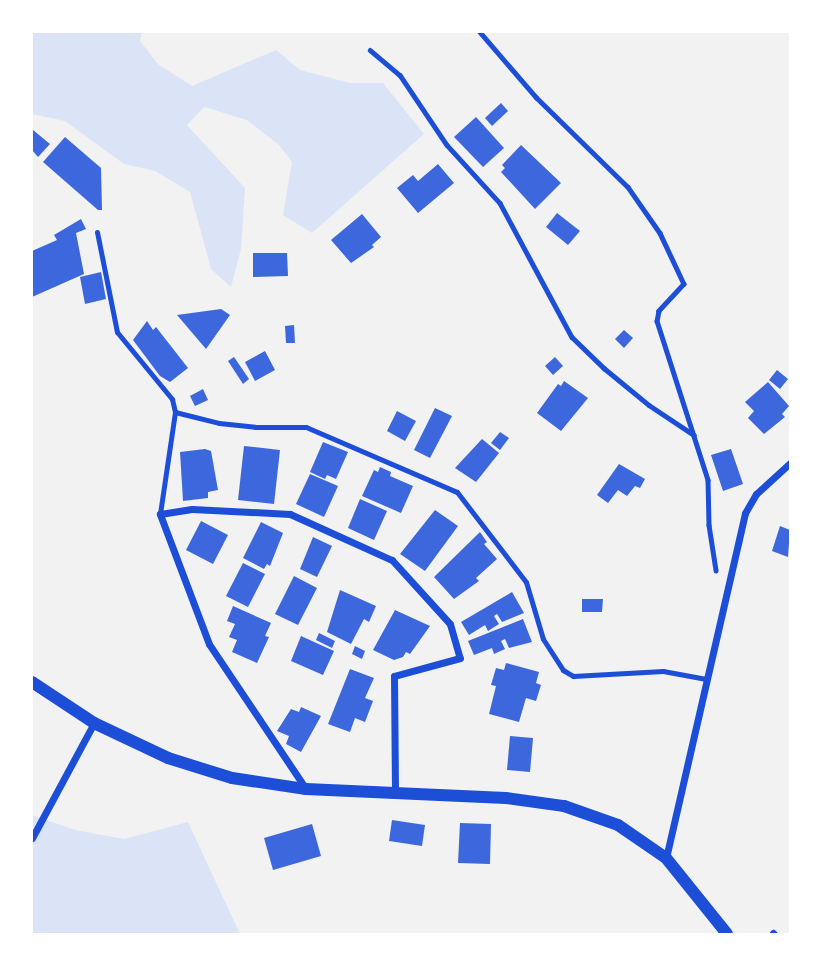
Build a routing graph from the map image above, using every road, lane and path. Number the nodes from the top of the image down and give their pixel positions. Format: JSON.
{"nodes":[{"id":1,"x":480,"y":32,"type":"edge"},
{"id":2,"x":370,"y":50,"type":"dead end"},
{"id":3,"x":97,"y":232,"type":"dead end"},
{"id":4,"x":175,"y":412,"type":"junction"},
{"id":5,"x":694,"y":435,"type":"junction"},
{"id":6,"x":790,"y":463,"type":"edge"},
{"id":7,"x":160,"y":514,"type":"junction"},
{"id":8,"x":722,"y":606,"type":"junction"},
{"id":9,"x":706,"y":679,"type":"junction"},
{"id":10,"x":32,"y":682,"type":"edge"},
{"id":11,"x":94,"y":723,"type":"junction"},
{"id":12,"x":306,"y":789,"type":"junction"},
{"id":13,"x":395,"y":794,"type":"junction"},
{"id":14,"x":32,"y":838,"type":"edge"},
{"id":15,"x":666,"y":858,"type":"junction"},
{"id":16,"x":727,"y":934,"type":"edge"}],
"edges":[{"from":1,"to":5,"type":"path"},
{"from":2,"to":5,"type":"path"},
{"from":3,"to":4,"type":"lane"},
{"from":4,"to":7,"type":"lane"},
{"from":4,"to":9,"type":"lane"},
{"from":5,"to":8,"type":"path"},
{"from":6,"to":8,"type":"street"},
{"from":7,"to":12,"type":"street"},
{"from":7,"to":13,"type":"street"},
{"from":8,"to":9,"type":"street"},
{"from":9,"to":15,"type":"street"},
{"from":10,"to":11,"type":"street"},
{"from":11,"to":12,"type":"street"},
{"from":11,"to":14,"type":"street"},
{"from":12,"to":13,"type":"street"},
{"from":13,"to":15,"type":"street"},
{"from":15,"to":16,"type":"street"}]}
